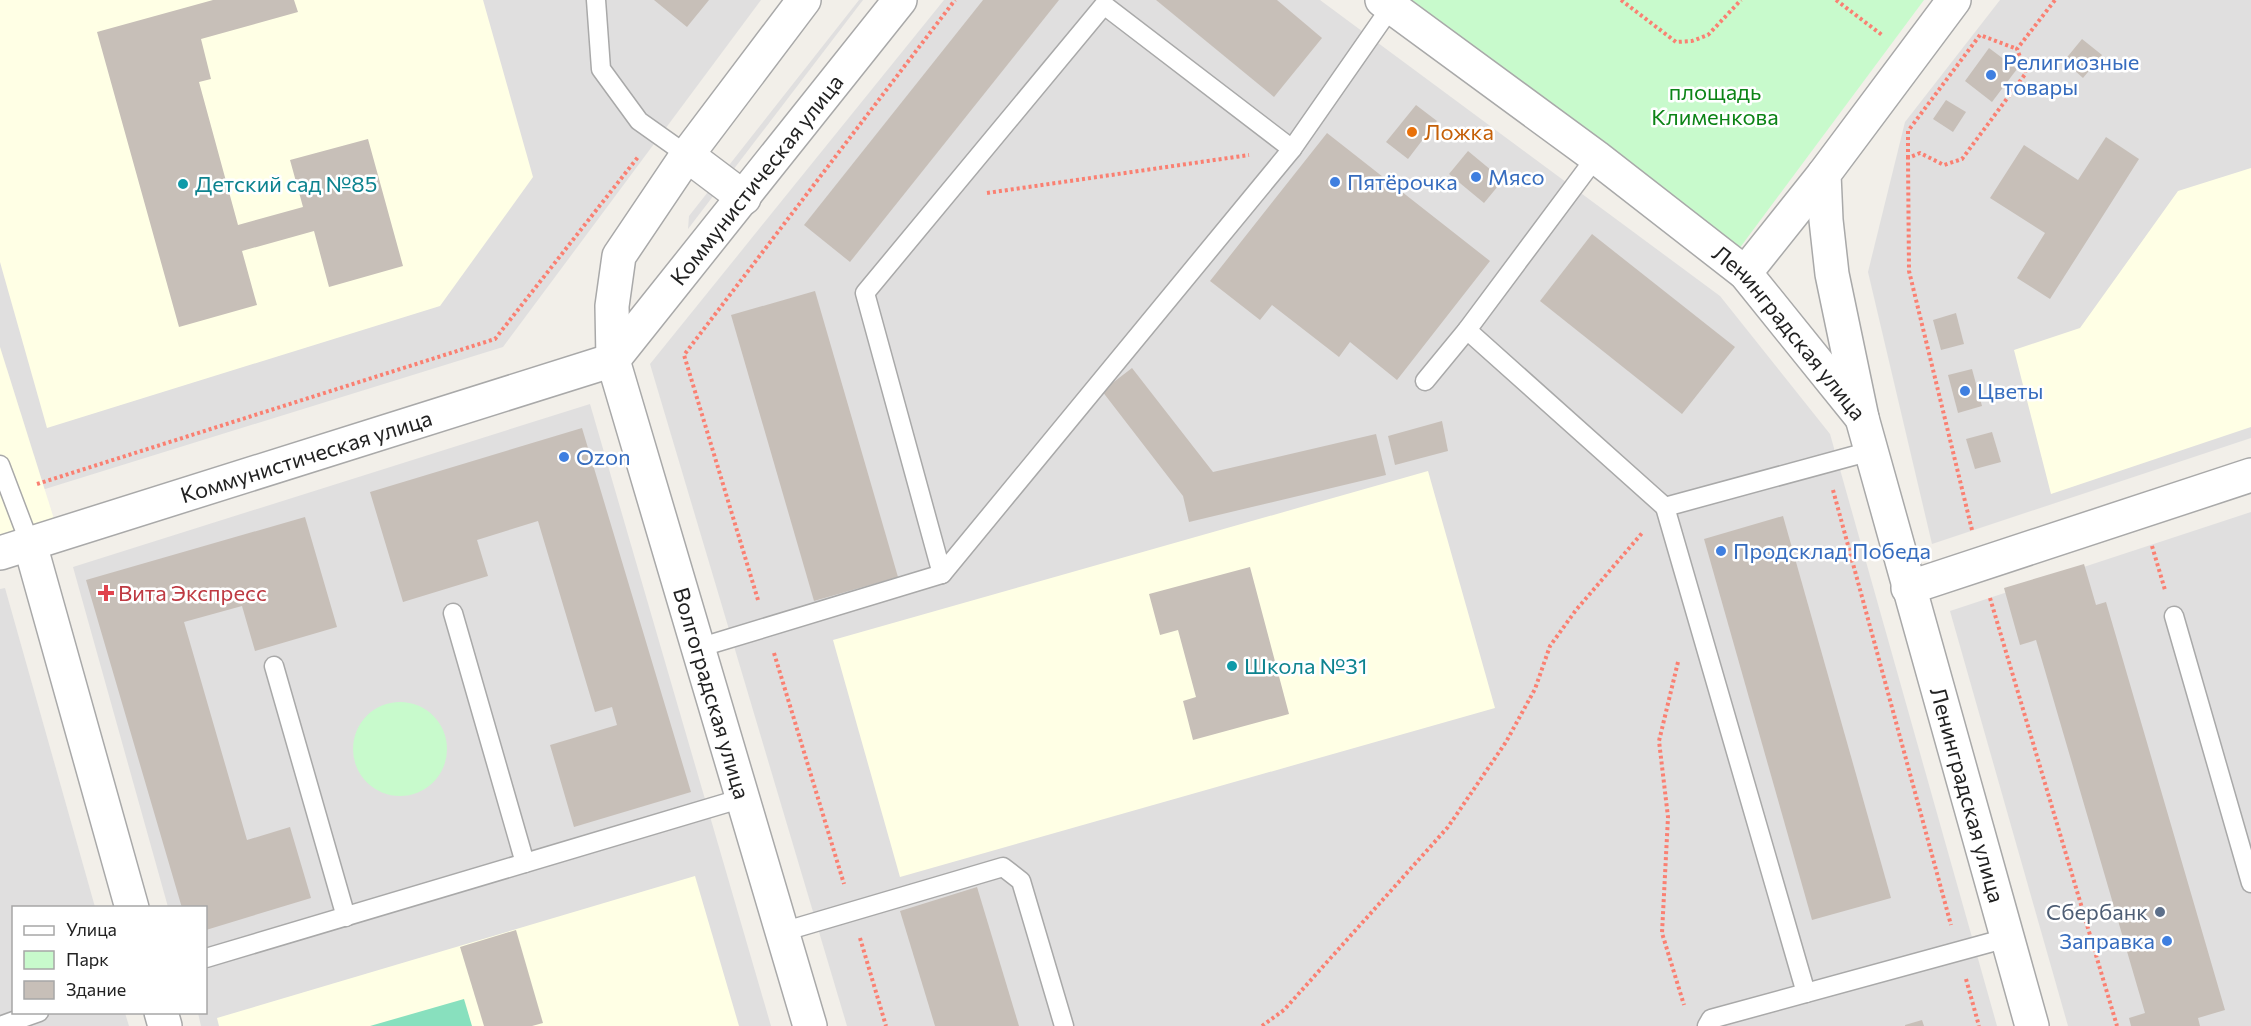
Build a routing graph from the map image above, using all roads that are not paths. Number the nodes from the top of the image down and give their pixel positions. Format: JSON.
{"nodes":[{"id":1,"x":596,"y":0,"type":"edge"},
{"id":2,"x":804,"y":0,"type":"edge"},
{"id":3,"x":900,"y":0,"type":"edge"},
{"id":4,"x":1954,"y":0,"type":"edge"},
{"id":5,"x":1105,"y":2,"type":"edge"},
{"id":6,"x":1387,"y":3,"type":"edge"},
{"id":7,"x":1292,"y":149,"type":"junction"},
{"id":8,"x":687,"y":155,"type":"junction"},
{"id":9,"x":1596,"y":157,"type":"junction"},
{"id":10,"x":1824,"y":174,"type":"junction"},
{"id":11,"x":744,"y":198,"type":"junction"},
{"id":12,"x":1745,"y":273,"type":"junction"},
{"id":13,"x":1467,"y":330,"type":"junction"},
{"id":14,"x":613,"y":360,"type":"junction"},
{"id":15,"x":1425,"y":381,"type":"dead end"},
{"id":16,"x":1862,"y":418,"type":"junction"},
{"id":17,"x":1871,"y":451,"type":"junction"},
{"id":18,"x":0,"y":465,"type":"edge"},
{"id":19,"x":2251,"y":475,"type":"edge"},
{"id":20,"x":1665,"y":507,"type":"junction"},
{"id":21,"x":8,"y":512,"type":"edge"},
{"id":22,"x":15,"y":548,"type":"edge"},
{"id":23,"x":942,"y":574,"type":"junction"},
{"id":24,"x":1908,"y":588,"type":"junction"},
{"id":25,"x":453,"y":613,"type":"dead end"},
{"id":26,"x":2174,"y":616,"type":"road end"},
{"id":27,"x":698,"y":648,"type":"junction"},
{"id":28,"x":274,"y":666,"type":"dead end"},
{"id":29,"x":743,"y":798,"type":"junction"},
{"id":30,"x":525,"y":863,"type":"junction"},
{"id":31,"x":2251,"y":883,"type":"edge"},
{"id":32,"x":131,"y":906,"type":"edge"},
{"id":33,"x":346,"y":917,"type":"junction"},
{"id":34,"x":782,"y":932,"type":"junction"},
{"id":35,"x":2007,"y":938,"type":"junction"},
{"id":36,"x":207,"y":958,"type":"edge"},
{"id":37,"x":1806,"y":993,"type":"junction"},
{"id":38,"x":33,"y":1014,"type":"edge"},
{"id":39,"x":0,"y":1026,"type":"edge"},
{"id":40,"x":810,"y":1026,"type":"edge"},
{"id":41,"x":1064,"y":1026,"type":"edge"},
{"id":42,"x":1707,"y":1026,"type":"edge"},
{"id":43,"x":2032,"y":1026,"type":"edge"}],
"edges":[{"from":1,"to":8,"type":"lane"},
{"from":2,"to":8,"type":"street"},
{"from":3,"to":11,"type":"street","name":"Коммунистическая улица"},
{"from":4,"to":10,"type":"street"},
{"from":5,"to":7,"type":"lane"},
{"from":5,"to":23,"type":"lane"},
{"from":6,"to":7,"type":"lane"},
{"from":6,"to":9,"type":"street","name":"Ленинградская улица"},
{"from":7,"to":23,"type":"lane"},
{"from":8,"to":11,"type":"street"},
{"from":8,"to":14,"type":"street"},
{"from":9,"to":12,"type":"street","name":"Ленинградская улица"},
{"from":9,"to":13,"type":"lane"},
{"from":10,"to":12,"type":"street"},
{"from":10,"to":16,"type":"street"},
{"from":11,"to":14,"type":"street","name":"Коммунистическая улица"},
{"from":12,"to":16,"type":"street","name":"Ленинградская улица"},
{"from":13,"to":15,"type":"lane"},
{"from":13,"to":20,"type":"lane"},
{"from":14,"to":22,"type":"street","name":"Коммунистическая улица"},
{"from":14,"to":27,"type":"street","name":"Волгоградская улица"},
{"from":16,"to":17,"type":"street","name":"Ленинградская улица"},
{"from":17,"to":20,"type":"lane"},
{"from":17,"to":24,"type":"street","name":"Ленинградская улица"},
{"from":18,"to":21,"type":"lane"},
{"from":19,"to":24,"type":"street"},
{"from":20,"to":37,"type":"lane"},
{"from":21,"to":22,"type":"lane"},
{"from":22,"to":32,"type":"street"},
{"from":23,"to":27,"type":"lane"},
{"from":24,"to":35,"type":"street","name":"Ленинградская улица"},
{"from":25,"to":30,"type":"lane"},
{"from":26,"to":31,"type":"lane"},
{"from":27,"to":29,"type":"street","name":"Волгоградская улица"},
{"from":28,"to":33,"type":"lane"},
{"from":29,"to":30,"type":"lane"},
{"from":29,"to":34,"type":"street","name":"Волгоградская улица"},
{"from":30,"to":33,"type":"lane"},
{"from":33,"to":36,"type":"lane"},
{"from":34,"to":40,"type":"street","name":"Волгоградская улица"},
{"from":34,"to":41,"type":"lane"},
{"from":35,"to":37,"type":"lane"},
{"from":35,"to":43,"type":"street","name":"Ленинградская улица"},
{"from":37,"to":42,"type":"lane"},
{"from":38,"to":39,"type":"lane"}]}
